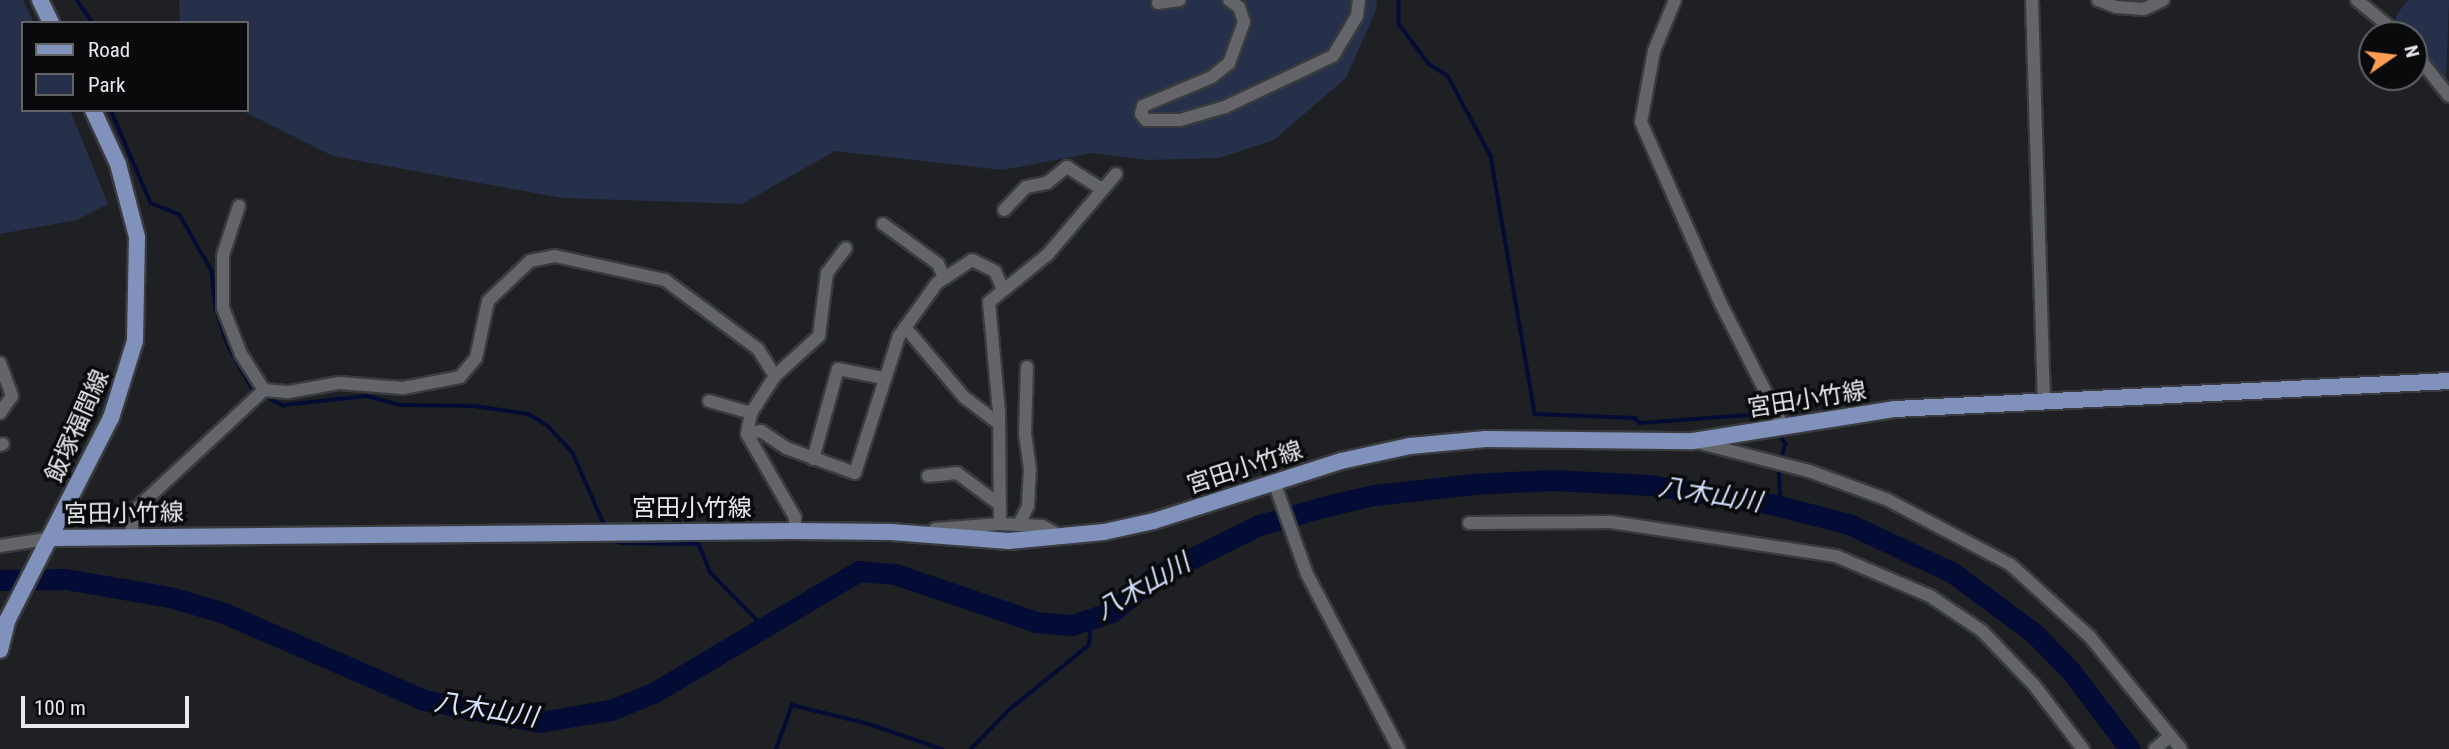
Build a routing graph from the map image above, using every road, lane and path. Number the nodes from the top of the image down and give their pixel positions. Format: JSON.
{"nodes":[{"id":1,"x":40,"y":0,"type":"edge"},
{"id":2,"x":1180,"y":0,"type":"edge"},
{"id":3,"x":1229,"y":0,"type":"edge"},
{"id":4,"x":1359,"y":0,"type":"edge"},
{"id":5,"x":1675,"y":0,"type":"edge"},
{"id":6,"x":2032,"y":0,"type":"edge"},
{"id":7,"x":2098,"y":0,"type":"edge"},
{"id":8,"x":2163,"y":0,"type":"edge"},
{"id":9,"x":2357,"y":0,"type":"edge"},
{"id":10,"x":1158,"y":3,"type":"dead end"},
{"id":11,"x":50,"y":21,"type":"edge"},
{"id":12,"x":2382,"y":21,"type":"edge"},
{"id":13,"x":2428,"y":70,"type":"edge"},
{"id":14,"x":2449,"y":96,"type":"edge"},
{"id":15,"x":94,"y":112,"type":"edge"},
{"id":16,"x":1116,"y":174,"type":"dead end"},
{"id":17,"x":1102,"y":189,"type":"junction"},
{"id":18,"x":239,"y":206,"type":"dead end"},
{"id":19,"x":1004,"y":210,"type":"dead end"},
{"id":20,"x":883,"y":224,"type":"dead end"},
{"id":21,"x":846,"y":248,"type":"dead end"},
{"id":22,"x":943,"y":275,"type":"junction"},
{"id":23,"x":1003,"y":290,"type":"junction"},
{"id":24,"x":905,"y":327,"type":"junction"},
{"id":25,"x":0,"y":363,"type":"edge"},
{"id":26,"x":1027,"y":367,"type":"dead end"},
{"id":27,"x":775,"y":376,"type":"junction"},
{"id":28,"x":884,"y":377,"type":"junction"},
{"id":29,"x":2449,"y":381,"type":"edge"},
{"id":30,"x":264,"y":390,"type":"junction"},
{"id":31,"x":709,"y":401,"type":"dead end"},
{"id":32,"x":2044,"y":402,"type":"junction"},
{"id":33,"x":0,"y":413,"type":"edge"},
{"id":34,"x":751,"y":413,"type":"junction"},
{"id":35,"x":998,"y":423,"type":"junction"},
{"id":36,"x":1784,"y":428,"type":"junction"},
{"id":37,"x":747,"y":434,"type":"junction"},
{"id":38,"x":1693,"y":441,"type":"junction"},
{"id":39,"x":813,"y":459,"type":"junction"},
{"id":40,"x":928,"y":476,"type":"dead end"},
{"id":41,"x":1274,"y":482,"type":"junction"},
{"id":42,"x":1000,"y":505,"type":"junction"},
{"id":43,"x":1469,"y":523,"type":"dead end"},
{"id":44,"x":1000,"y":524,"type":"junction"},
{"id":45,"x":1019,"y":525,"type":"junction"},
{"id":46,"x":795,"y":531,"type":"junction"},
{"id":47,"x":914,"y":535,"type":"junction"},
{"id":48,"x":130,"y":536,"type":"junction"},
{"id":49,"x":1062,"y":537,"type":"junction"},
{"id":50,"x":52,"y":538,"type":"junction"},
{"id":51,"x":0,"y":546,"type":"edge"},
{"id":52,"x":8,"y":615,"type":"edge"},
{"id":53,"x":0,"y":650,"type":"edge"},
{"id":54,"x":2169,"y":737,"type":"junction"},
{"id":55,"x":1399,"y":749,"type":"edge"},
{"id":56,"x":2083,"y":749,"type":"edge"},
{"id":57,"x":2155,"y":749,"type":"edge"},
{"id":58,"x":2180,"y":749,"type":"edge"}],
"edges":[{"from":1,"to":11,"type":"main road"},
{"from":2,"to":10,"type":"street"},
{"from":3,"to":4,"type":"street"},
{"from":5,"to":36,"type":"street"},
{"from":6,"to":32,"type":"street"},
{"from":7,"to":8,"type":"street"},
{"from":9,"to":12,"type":"street"},
{"from":13,"to":14,"type":"street"},
{"from":15,"to":50,"type":"main road","name":"飯塚福間線"},
{"from":16,"to":17,"type":"street"},
{"from":17,"to":19,"type":"street"},
{"from":17,"to":23,"type":"street"},
{"from":18,"to":30,"type":"street"},
{"from":20,"to":22,"type":"street"},
{"from":21,"to":27,"type":"street"},
{"from":22,"to":23,"type":"street"},
{"from":22,"to":24,"type":"street"},
{"from":23,"to":35,"type":"street"},
{"from":24,"to":28,"type":"street"},
{"from":24,"to":35,"type":"street"},
{"from":25,"to":33,"type":"street"},
{"from":26,"to":45,"type":"street"},
{"from":27,"to":30,"type":"street"},
{"from":27,"to":34,"type":"street"},
{"from":28,"to":39,"type":"street"},
{"from":28,"to":39,"type":"street"},
{"from":29,"to":32,"type":"main road","name":"宮田小竹線"},
{"from":30,"to":48,"type":"street"},
{"from":31,"to":34,"type":"street"},
{"from":32,"to":36,"type":"main road","name":"宮田小竹線"},
{"from":34,"to":37,"type":"street"},
{"from":35,"to":42,"type":"street"},
{"from":36,"to":38,"type":"main road","name":"宮田小竹線"},
{"from":37,"to":39,"type":"street"},
{"from":37,"to":46,"type":"street"},
{"from":38,"to":41,"type":"main road","name":"宮田小竹線"},
{"from":38,"to":54,"type":"street"},
{"from":40,"to":42,"type":"street"},
{"from":41,"to":49,"type":"main road","name":"宮田小竹線"},
{"from":41,"to":55,"type":"street"},
{"from":42,"to":44,"type":"street"},
{"from":43,"to":56,"type":"street"},
{"from":44,"to":45,"type":"street"},
{"from":44,"to":47,"type":"street"},
{"from":45,"to":49,"type":"street"},
{"from":46,"to":47,"type":"main road","name":"宮田小竹線"},
{"from":46,"to":48,"type":"main road","name":"宮田小竹線"},
{"from":47,"to":49,"type":"main road","name":"宮田小竹線"},
{"from":48,"to":50,"type":"main road","name":"宮田小竹線"},
{"from":50,"to":51,"type":"street"},
{"from":50,"to":52,"type":"main road","name":"飯塚福間線"},
{"from":52,"to":53,"type":"main road"},
{"from":54,"to":57,"type":"street"},
{"from":54,"to":58,"type":"street"}]}
